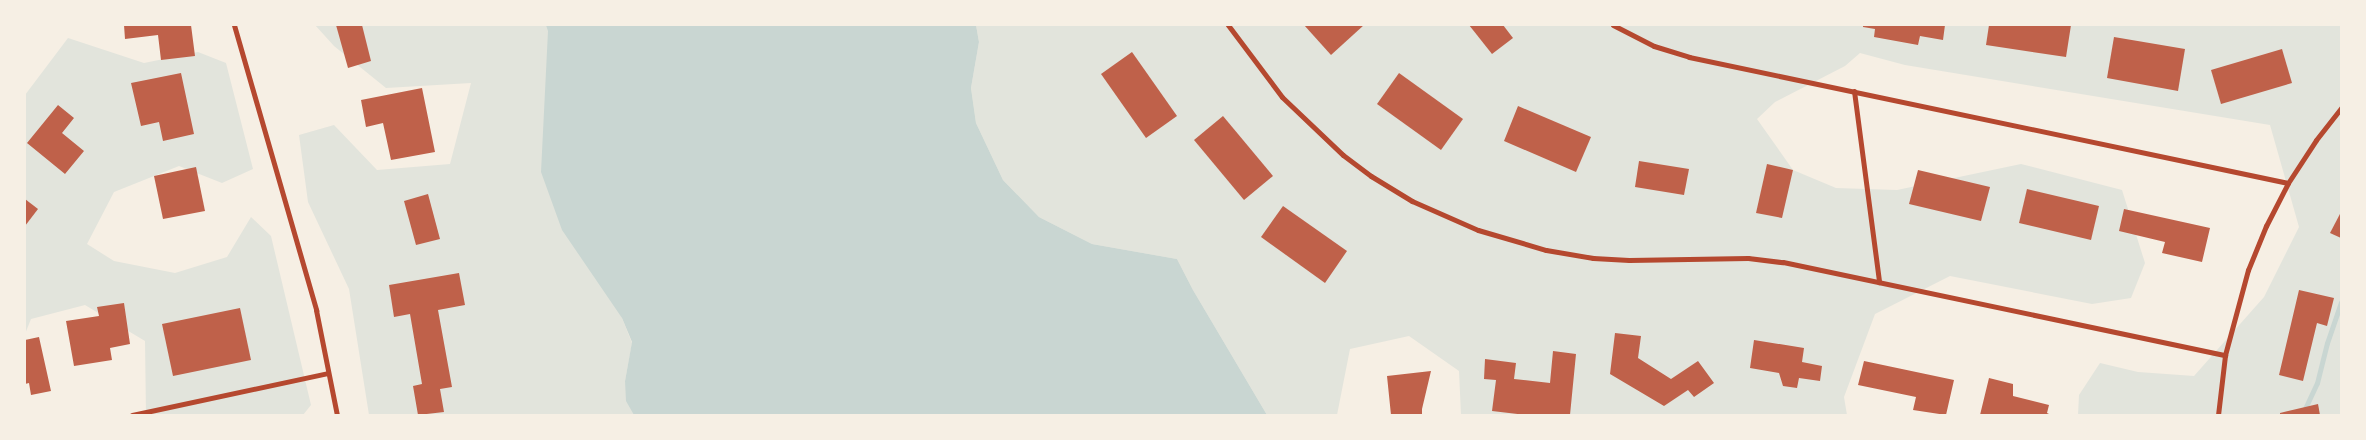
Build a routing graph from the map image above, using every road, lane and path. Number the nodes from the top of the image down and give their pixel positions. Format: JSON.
{"nodes":[{"id":1,"x":234,"y":25,"type":"edge"},
{"id":2,"x":1228,"y":25,"type":"edge"},
{"id":3,"x":1613,"y":25,"type":"edge"},
{"id":4,"x":1854,"y":91,"type":"junction"},
{"id":5,"x":2341,"y":108,"type":"edge"},
{"id":6,"x":2288,"y":183,"type":"junction"},
{"id":7,"x":1879,"y":282,"type":"junction"},
{"id":8,"x":2225,"y":355,"type":"junction"},
{"id":9,"x":328,"y":373,"type":"junction"},
{"id":10,"x":132,"y":415,"type":"edge"},
{"id":11,"x":337,"y":415,"type":"edge"},
{"id":12,"x":2218,"y":415,"type":"edge"}],
"edges":[{"from":1,"to":9,"type":"street"},
{"from":2,"to":7,"type":"street"},
{"from":3,"to":4,"type":"street"},
{"from":4,"to":6,"type":"street"},
{"from":4,"to":7,"type":"street"},
{"from":5,"to":6,"type":"street"},
{"from":6,"to":8,"type":"street"},
{"from":7,"to":8,"type":"street"},
{"from":8,"to":12,"type":"street"},
{"from":9,"to":10,"type":"street"},
{"from":9,"to":11,"type":"street"}]}
